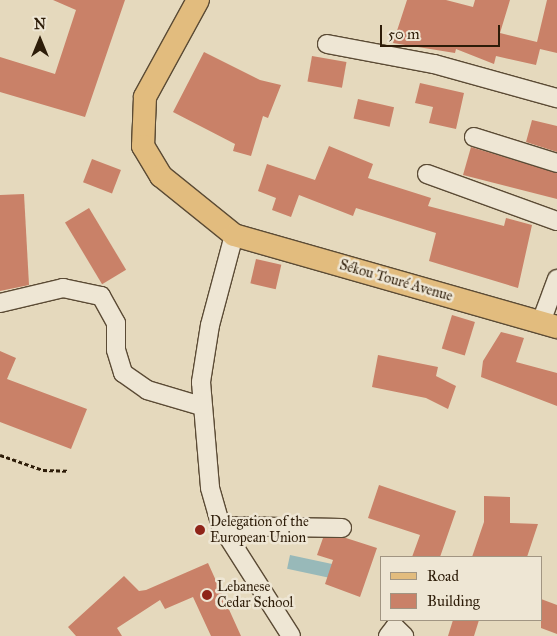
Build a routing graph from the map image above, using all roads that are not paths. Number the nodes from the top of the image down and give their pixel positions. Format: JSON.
{"nodes":[{"id":1,"x":198,"y":0,"type":"edge"},
{"id":2,"x":327,"y":44,"type":"dead end"},
{"id":3,"x":557,"y":98,"type":"edge"},
{"id":4,"x":474,"y":137,"type":"dead end"},
{"id":5,"x":557,"y":162,"type":"edge"},
{"id":6,"x":427,"y":174,"type":"dead end"},
{"id":7,"x":557,"y":221,"type":"edge"},
{"id":8,"x":234,"y":235,"type":"junction"},
{"id":9,"x":557,"y":279,"type":"edge"},
{"id":10,"x":0,"y":303,"type":"edge"},
{"id":11,"x":549,"y":324,"type":"edge"},
{"id":12,"x":201,"y":406,"type":"junction"},
{"id":13,"x":221,"y":526,"type":"junction"},
{"id":14,"x":342,"y":528,"type":"dead end"},
{"id":15,"x":291,"y":636,"type":"edge"},
{"id":16,"x":388,"y":636,"type":"edge"},
{"id":17,"x":404,"y":636,"type":"edge"}],
"edges":[{"from":1,"to":8,"type":"main road"},
{"from":2,"to":3,"type":"street"},
{"from":4,"to":5,"type":"street"},
{"from":6,"to":7,"type":"street"},
{"from":8,"to":11,"type":"main road","name":"Sékou Touré Avenue"},
{"from":8,"to":12,"type":"street"},
{"from":9,"to":11,"type":"street"},
{"from":10,"to":12,"type":"street"},
{"from":12,"to":13,"type":"street"},
{"from":13,"to":14,"type":"street"},
{"from":13,"to":15,"type":"street"},
{"from":16,"to":17,"type":"street"}]}
